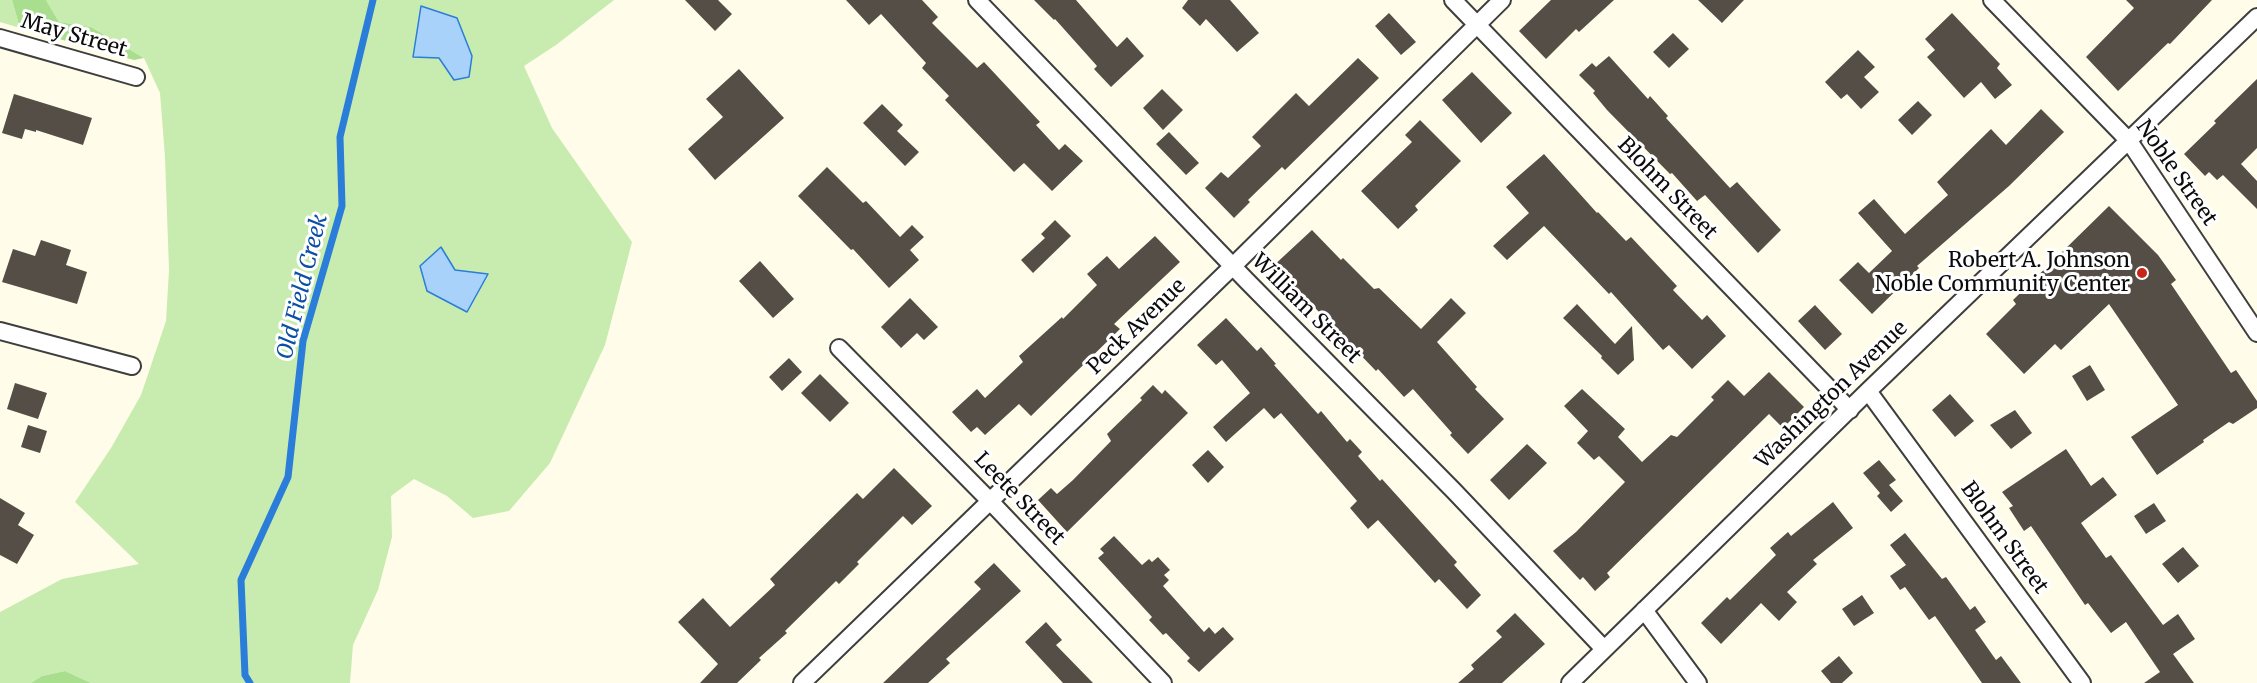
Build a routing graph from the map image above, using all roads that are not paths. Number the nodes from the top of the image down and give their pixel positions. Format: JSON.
{"nodes":[{"id":1,"x":977,"y":0,"type":"edge"},
{"id":2,"x":1452,"y":0,"type":"edge"},
{"id":3,"x":1502,"y":0,"type":"edge"},
{"id":4,"x":1992,"y":0,"type":"edge"},
{"id":5,"x":2257,"y":17,"type":"edge"},
{"id":6,"x":1476,"y":24,"type":"junction"},
{"id":7,"x":0,"y":38,"type":"edge"},
{"id":8,"x":136,"y":77,"type":"dead end"},
{"id":9,"x":2129,"y":141,"type":"junction"},
{"id":10,"x":1233,"y":266,"type":"junction"},
{"id":11,"x":0,"y":331,"type":"edge"},
{"id":12,"x":2257,"y":333,"type":"edge"},
{"id":13,"x":839,"y":348,"type":"dead end"},
{"id":14,"x":132,"y":366,"type":"dead end"},
{"id":15,"x":1868,"y":391,"type":"junction"},
{"id":16,"x":1850,"y":410,"type":"junction"},
{"id":17,"x":989,"y":500,"type":"junction"},
{"id":18,"x":1644,"y":610,"type":"junction"},
{"id":19,"x":1604,"y":649,"type":"junction"},
{"id":20,"x":802,"y":683,"type":"edge"},
{"id":21,"x":1163,"y":683,"type":"edge"},
{"id":22,"x":1570,"y":683,"type":"edge"},
{"id":23,"x":1698,"y":683,"type":"edge"},
{"id":24,"x":2082,"y":683,"type":"edge"}],
"edges":[{"from":1,"to":10,"type":"street","name":"William Street"},
{"from":2,"to":6,"type":"street","name":"Blohm Street"},
{"from":3,"to":6,"type":"street","name":"Peck Avenue"},
{"from":4,"to":9,"type":"street","name":"Noble Street"},
{"from":5,"to":9,"type":"street","name":"Washington Avenue"},
{"from":6,"to":10,"type":"street","name":"Peck Avenue"},
{"from":6,"to":16,"type":"street","name":"Blohm Street"},
{"from":7,"to":8,"type":"street","name":"May Street"},
{"from":9,"to":12,"type":"street","name":"Noble Street"},
{"from":9,"to":15,"type":"street","name":"Washington Avenue"},
{"from":10,"to":17,"type":"street","name":"Peck Avenue"},
{"from":10,"to":19,"type":"street","name":"William Street"},
{"from":11,"to":14,"type":"street"},
{"from":13,"to":17,"type":"street","name":"Leete Street"},
{"from":15,"to":16,"type":"street","name":"Washington Avenue"},
{"from":15,"to":24,"type":"street","name":"Blohm Street"},
{"from":16,"to":18,"type":"street","name":"Washington Avenue"},
{"from":17,"to":20,"type":"street","name":"Peck Avenue"},
{"from":17,"to":21,"type":"street","name":"Leete Street"},
{"from":18,"to":19,"type":"street","name":"Washington Avenue"},
{"from":18,"to":23,"type":"street"},
{"from":19,"to":22,"type":"street","name":"Washington Avenue"}]}
